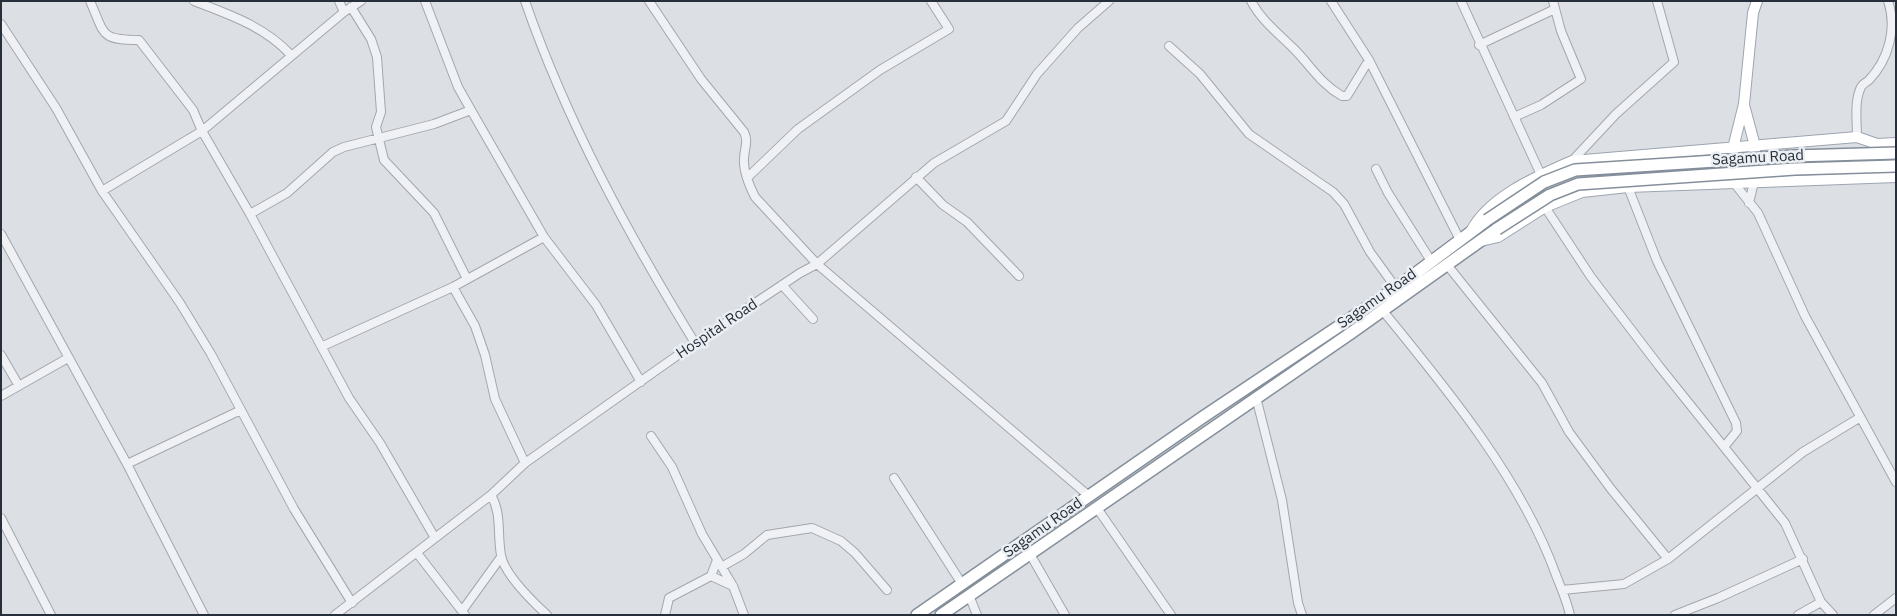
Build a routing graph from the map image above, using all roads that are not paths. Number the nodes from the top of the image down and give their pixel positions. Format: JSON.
{"nodes":[{"id":1,"x":90,"y":1,"type":"edge"},
{"id":2,"x":194,"y":1,"type":"edge"},
{"id":3,"x":339,"y":1,"type":"edge"},
{"id":4,"x":361,"y":1,"type":"edge"},
{"id":5,"x":425,"y":1,"type":"edge"},
{"id":6,"x":525,"y":1,"type":"edge"},
{"id":7,"x":648,"y":1,"type":"edge"},
{"id":8,"x":931,"y":1,"type":"edge"},
{"id":9,"x":1109,"y":1,"type":"edge"},
{"id":10,"x":1251,"y":1,"type":"edge"},
{"id":11,"x":1331,"y":1,"type":"edge"},
{"id":12,"x":1461,"y":1,"type":"edge"},
{"id":13,"x":1658,"y":1,"type":"edge"},
{"id":14,"x":1757,"y":1,"type":"edge"},
{"id":15,"x":1888,"y":1,"type":"edge"},
{"id":16,"x":1554,"y":5,"type":"edge"},
{"id":17,"x":351,"y":7,"type":"junction"},
{"id":18,"x":344,"y":12,"type":"junction"},
{"id":19,"x":1,"y":24,"type":"edge"},
{"id":20,"x":1480,"y":44,"type":"junction"},
{"id":21,"x":1169,"y":46,"type":"dead end"},
{"id":22,"x":291,"y":55,"type":"junction"},
{"id":23,"x":1369,"y":60,"type":"junction"},
{"id":24,"x":1744,"y":104,"type":"junction"},
{"id":25,"x":470,"y":110,"type":"junction"},
{"id":26,"x":1514,"y":118,"type":"junction"},
{"id":27,"x":202,"y":131,"type":"junction"},
{"id":28,"x":1857,"y":137,"type":"junction"},
{"id":29,"x":379,"y":139,"type":"junction"},
{"id":30,"x":1896,"y":144,"type":"edge"},
{"id":31,"x":1755,"y":146,"type":"junction"},
{"id":32,"x":1732,"y":148,"type":"junction"},
{"id":33,"x":1896,"y":153,"type":"edge"},
{"id":34,"x":1572,"y":161,"type":"junction"},
{"id":35,"x":1896,"y":166,"type":"edge"},
{"id":36,"x":1376,"y":170,"type":"dead end"},
{"id":37,"x":1540,"y":175,"type":"junction"},
{"id":38,"x":748,"y":177,"type":"junction"},
{"id":39,"x":1896,"y":177,"type":"edge"},
{"id":40,"x":916,"y":178,"type":"junction"},
{"id":41,"x":1754,"y":182,"type":"junction"},
{"id":42,"x":1734,"y":183,"type":"junction"},
{"id":43,"x":1628,"y":187,"type":"junction"},
{"id":44,"x":102,"y":191,"type":"junction"},
{"id":45,"x":1749,"y":203,"type":"junction"},
{"id":46,"x":1545,"y":207,"type":"junction"},
{"id":47,"x":250,"y":214,"type":"junction"},
{"id":48,"x":1471,"y":232,"type":"junction"},
{"id":49,"x":1,"y":234,"type":"edge"},
{"id":50,"x":544,"y":237,"type":"junction"},
{"id":51,"x":1460,"y":240,"type":"junction"},
{"id":52,"x":1480,"y":242,"type":"junction"},
{"id":53,"x":1431,"y":261,"type":"junction"},
{"id":54,"x":817,"y":264,"type":"junction"},
{"id":55,"x":1448,"y":266,"type":"junction"},
{"id":56,"x":1018,"y":276,"type":"dead end"},
{"id":57,"x":467,"y":279,"type":"junction"},
{"id":58,"x":782,"y":285,"type":"junction"},
{"id":59,"x":454,"y":287,"type":"junction"},
{"id":60,"x":1396,"y":288,"type":"junction"},
{"id":61,"x":1383,"y":311,"type":"junction"},
{"id":62,"x":813,"y":319,"type":"dead end"},
{"id":63,"x":695,"y":343,"type":"junction"},
{"id":64,"x":323,"y":346,"type":"junction"},
{"id":65,"x":1,"y":355,"type":"edge"},
{"id":66,"x":68,"y":358,"type":"junction"},
{"id":67,"x":641,"y":382,"type":"junction"},
{"id":68,"x":19,"y":386,"type":"junction"},
{"id":69,"x":1,"y":396,"type":"edge"},
{"id":70,"x":1256,"y":397,"type":"junction"},
{"id":71,"x":241,"y":410,"type":"junction"},
{"id":72,"x":1859,"y":418,"type":"junction"},
{"id":73,"x":651,"y":436,"type":"dead end"},
{"id":74,"x":1724,"y":447,"type":"junction"},
{"id":75,"x":525,"y":463,"type":"junction"},
{"id":76,"x":127,"y":464,"type":"junction"},
{"id":77,"x":894,"y":478,"type":"dead end"},
{"id":78,"x":1896,"y":482,"type":"edge"},
{"id":79,"x":1758,"y":490,"type":"junction"},
{"id":80,"x":491,"y":495,"type":"junction"},
{"id":81,"x":1089,"y":496,"type":"junction"},
{"id":82,"x":1097,"y":508,"type":"junction"},
{"id":83,"x":1,"y":518,"type":"edge"},
{"id":84,"x":435,"y":538,"type":"junction"},
{"id":85,"x":417,"y":553,"type":"junction"},
{"id":86,"x":1030,"y":554,"type":"junction"},
{"id":87,"x":501,"y":557,"type":"junction"},
{"id":88,"x":1668,"y":559,"type":"junction"},
{"id":89,"x":1803,"y":559,"type":"junction"},
{"id":90,"x":720,"y":563,"type":"junction"},
{"id":91,"x":711,"y":576,"type":"junction"},
{"id":92,"x":962,"y":584,"type":"junction"},
{"id":93,"x":733,"y":586,"type":"junction"},
{"id":94,"x":886,"y":590,"type":"dead end"},
{"id":95,"x":1562,"y":590,"type":"junction"},
{"id":96,"x":969,"y":595,"type":"junction"},
{"id":97,"x":1896,"y":598,"type":"edge"},
{"id":98,"x":1821,"y":602,"type":"junction"},
{"id":99,"x":352,"y":603,"type":"junction"},
{"id":100,"x":463,"y":613,"type":"edge"},
{"id":101,"x":51,"y":615,"type":"edge"},
{"id":102,"x":204,"y":615,"type":"edge"},
{"id":103,"x":335,"y":615,"type":"edge"},
{"id":104,"x":547,"y":615,"type":"edge"},
{"id":105,"x":664,"y":615,"type":"edge"},
{"id":106,"x":744,"y":615,"type":"edge"},
{"id":107,"x":917,"y":615,"type":"edge"},
{"id":108,"x":941,"y":615,"type":"edge"},
{"id":109,"x":977,"y":615,"type":"edge"},
{"id":110,"x":1066,"y":615,"type":"edge"},
{"id":111,"x":1171,"y":615,"type":"edge"},
{"id":112,"x":1302,"y":615,"type":"edge"},
{"id":113,"x":1570,"y":615,"type":"edge"},
{"id":114,"x":1675,"y":615,"type":"edge"},
{"id":115,"x":1798,"y":615,"type":"edge"},
{"id":116,"x":1833,"y":615,"type":"edge"},
{"id":117,"x":1874,"y":615,"type":"edge"}],
"edges":[{"from":1,"to":27,"type":"street"},
{"from":2,"to":22,"type":"street"},
{"from":3,"to":18,"type":"street"},
{"from":4,"to":17,"type":"street"},
{"from":5,"to":25,"type":"street"},
{"from":6,"to":63,"type":"street"},
{"from":7,"to":38,"type":"street"},
{"from":8,"to":38,"type":"street"},
{"from":9,"to":40,"type":"street","name":"Hospital Road"},
{"from":10,"to":23,"type":"street"},
{"from":11,"to":23,"type":"street"},
{"from":12,"to":20,"type":"street"},
{"from":13,"to":34,"type":"street"},
{"from":14,"to":24,"type":"main road"},
{"from":15,"to":28,"type":"street"},
{"from":16,"to":20,"type":"street"},
{"from":16,"to":26,"type":"street"},
{"from":17,"to":18,"type":"street"},
{"from":17,"to":29,"type":"street"},
{"from":18,"to":22,"type":"street"},
{"from":19,"to":44,"type":"street"},
{"from":20,"to":26,"type":"street"},
{"from":21,"to":60,"type":"street"},
{"from":22,"to":27,"type":"street"},
{"from":23,"to":51,"type":"street"},
{"from":24,"to":31,"type":"main road"},
{"from":24,"to":32,"type":"main road"},
{"from":25,"to":29,"type":"street"},
{"from":25,"to":50,"type":"street"},
{"from":26,"to":37,"type":"street"},
{"from":27,"to":44,"type":"street"},
{"from":27,"to":47,"type":"street"},
{"from":28,"to":30,"type":"main road"},
{"from":28,"to":31,"type":"main road"},
{"from":29,"to":47,"type":"street"},
{"from":29,"to":57,"type":"street"},
{"from":31,"to":32,"type":"main road"},
{"from":31,"to":41,"type":"main road"},
{"from":32,"to":34,"type":"main road"},
{"from":32,"to":42,"type":"main road"},
{"from":33,"to":48,"type":"highway","name":"Sagamu Road","bridge":true},
{"from":34,"to":37,"type":"main road"},
{"from":35,"to":52,"type":"highway","name":"Sagamu Road","bridge":true},
{"from":36,"to":53,"type":"street"},
{"from":37,"to":48,"type":"main road"},
{"from":38,"to":54,"type":"street"},
{"from":39,"to":41,"type":"main road"},
{"from":40,"to":54,"type":"street","name":"Hospital Road"},
{"from":40,"to":56,"type":"street"},
{"from":41,"to":42,"type":"main road"},
{"from":41,"to":45,"type":"street"},
{"from":42,"to":43,"type":"main road"},
{"from":42,"to":45,"type":"street"},
{"from":43,"to":46,"type":"main road"},
{"from":43,"to":74,"type":"street"},
{"from":44,"to":71,"type":"street"},
{"from":45,"to":72,"type":"street"},
{"from":46,"to":52,"type":"main road"},
{"from":46,"to":74,"type":"street"},
{"from":47,"to":64,"type":"street"},
{"from":48,"to":51,"type":"highway","name":"Sagamu Road"},
{"from":49,"to":66,"type":"street"},
{"from":50,"to":57,"type":"street"},
{"from":50,"to":67,"type":"street"},
{"from":51,"to":53,"type":"highway","name":"Sagamu Road"},
{"from":52,"to":55,"type":"highway","name":"Sagamu Road"},
{"from":53,"to":60,"type":"highway","name":"Sagamu Road"},
{"from":54,"to":58,"type":"street","name":"Hospital Road"},
{"from":54,"to":81,"type":"street"},
{"from":55,"to":61,"type":"highway","name":"Sagamu Road"},
{"from":55,"to":88,"type":"street"},
{"from":57,"to":59,"type":"street"},
{"from":58,"to":62,"type":"street"},
{"from":58,"to":63,"type":"street","name":"Hospital Road"},
{"from":59,"to":64,"type":"street"},
{"from":59,"to":75,"type":"street"},
{"from":60,"to":81,"type":"highway","name":"Sagamu Road"},
{"from":61,"to":70,"type":"highway","name":"Sagamu Road"},
{"from":61,"to":95,"type":"street"},
{"from":63,"to":67,"type":"street","name":"Hospital Road"},
{"from":64,"to":84,"type":"street"},
{"from":65,"to":68,"type":"street"},
{"from":66,"to":68,"type":"street"},
{"from":66,"to":76,"type":"street"},
{"from":67,"to":75,"type":"street","name":"Hospital Road"},
{"from":68,"to":69,"type":"street"},
{"from":70,"to":82,"type":"highway","name":"Sagamu Road"},
{"from":70,"to":112,"type":"street"},
{"from":71,"to":76,"type":"street"},
{"from":71,"to":99,"type":"street"},
{"from":72,"to":78,"type":"street"},
{"from":72,"to":79,"type":"street"},
{"from":73,"to":90,"type":"street"},
{"from":74,"to":79,"type":"street"},
{"from":75,"to":80,"type":"street","name":"Hospital Road"},
{"from":76,"to":102,"type":"street"},
{"from":77,"to":92,"type":"street"},
{"from":79,"to":88,"type":"street"},
{"from":79,"to":89,"type":"street"},
{"from":80,"to":84,"type":"street","name":"Hospital Road"},
{"from":80,"to":87,"type":"street"},
{"from":81,"to":92,"type":"highway","name":"Sagamu Road"},
{"from":82,"to":86,"type":"highway","name":"Sagamu Road"},
{"from":82,"to":111,"type":"street"},
{"from":83,"to":101,"type":"street"},
{"from":84,"to":85,"type":"street","name":"Hospital Road"},
{"from":85,"to":99,"type":"street","name":"Hospital Road"},
{"from":85,"to":100,"type":"street"},
{"from":86,"to":96,"type":"highway","name":"Sagamu Road"},
{"from":86,"to":110,"type":"street"},
{"from":87,"to":100,"type":"street"},
{"from":87,"to":104,"type":"street"},
{"from":88,"to":95,"type":"street"},
{"from":89,"to":98,"type":"street"},
{"from":89,"to":114,"type":"street"},
{"from":90,"to":91,"type":"street"},
{"from":90,"to":93,"type":"street"},
{"from":90,"to":94,"type":"street"},
{"from":91,"to":93,"type":"street"},
{"from":91,"to":105,"type":"street"},
{"from":92,"to":107,"type":"highway","name":"Sagamu Road"},
{"from":93,"to":106,"type":"street"},
{"from":95,"to":113,"type":"street"},
{"from":96,"to":108,"type":"highway","name":"Sagamu Road"},
{"from":96,"to":109,"type":"street"},
{"from":97,"to":117,"type":"street"},
{"from":98,"to":115,"type":"street"},
{"from":98,"to":116,"type":"street"},
{"from":99,"to":103,"type":"street","name":"Hospital Road"}]}
